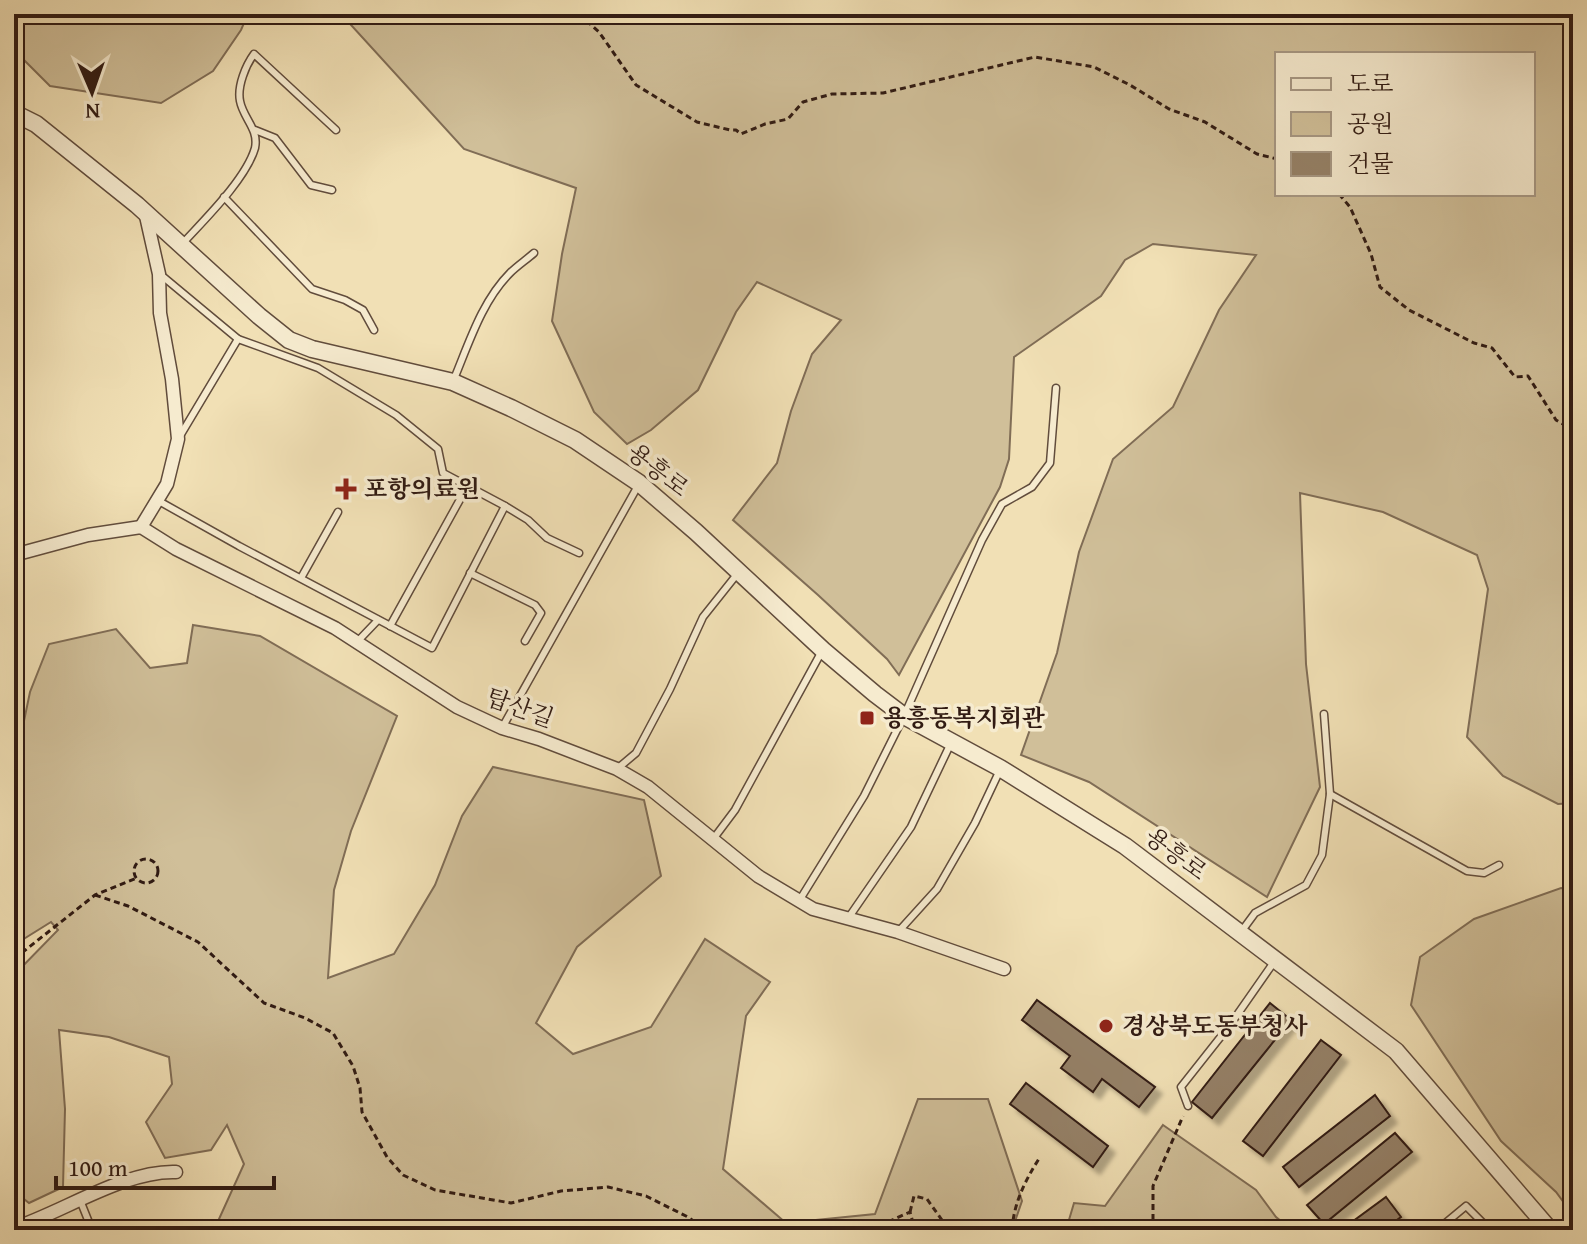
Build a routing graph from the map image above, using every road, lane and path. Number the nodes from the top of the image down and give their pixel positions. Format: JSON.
{"nodes":[{"id":1,"x":579,"y":14,"type":"edge"},
{"id":2,"x":14,"y":113,"type":"edge"},
{"id":3,"x":255,"y":130,"type":"junction"},
{"id":4,"x":336,"y":130,"type":"dead end"},
{"id":5,"x":1275,"y":158,"type":"edge"},
{"id":6,"x":332,"y":190,"type":"dead end"},
{"id":7,"x":1341,"y":196,"type":"edge"},
{"id":8,"x":224,"y":197,"type":"junction"},
{"id":9,"x":146,"y":216,"type":"junction"},
{"id":10,"x":180,"y":246,"type":"junction"},
{"id":11,"x":534,"y":253,"type":"dead end"},
{"id":12,"x":159,"y":274,"type":"junction"},
{"id":13,"x":374,"y":330,"type":"dead end"},
{"id":14,"x":238,"y":339,"type":"junction"},
{"id":15,"x":453,"y":382,"type":"junction"},
{"id":16,"x":1056,"y":388,"type":"dead end"},
{"id":17,"x":1573,"y":430,"type":"edge"},
{"id":18,"x":178,"y":439,"type":"junction"},
{"id":19,"x":639,"y":483,"type":"junction"},
{"id":20,"x":468,"y":485,"type":"junction"},
{"id":21,"x":157,"y":500,"type":"junction"},
{"id":22,"x":505,"y":506,"type":"junction"},
{"id":23,"x":338,"y":512,"type":"dead end"},
{"id":24,"x":141,"y":527,"type":"junction"},
{"id":25,"x":579,"y":553,"type":"dead end"},
{"id":26,"x":14,"y":555,"type":"edge"},
{"id":27,"x":739,"y":572,"type":"junction"},
{"id":28,"x":470,"y":573,"type":"junction"},
{"id":29,"x":301,"y":578,"type":"junction"},
{"id":30,"x":378,"y":620,"type":"junction"},
{"id":31,"x":390,"y":626,"type":"junction"},
{"id":32,"x":525,"y":641,"type":"dead end"},
{"id":33,"x":357,"y":642,"type":"junction"},
{"id":34,"x":823,"y":650,"type":"junction"},
{"id":35,"x":1324,"y":714,"type":"dead end"},
{"id":36,"x":904,"y":716,"type":"junction"},
{"id":37,"x":502,"y":728,"type":"junction"},
{"id":38,"x":951,"y":743,"type":"junction"},
{"id":39,"x":1000,"y":768,"type":"junction"},
{"id":40,"x":617,"y":769,"type":"junction"},
{"id":41,"x":1330,"y":794,"type":"junction"},
{"id":42,"x":714,"y":838,"type":"junction"},
{"id":43,"x":1499,"y":865,"type":"dead end"},
{"id":44,"x":137,"y":878,"type":"junction"},
{"id":45,"x":95,"y":895,"type":"junction"},
{"id":46,"x":799,"y":901,"type":"junction"},
{"id":47,"x":849,"y":917,"type":"junction"},
{"id":48,"x":898,"y":932,"type":"junction"},
{"id":49,"x":1241,"y":932,"type":"junction"},
{"id":50,"x":14,"y":959,"type":"edge"},
{"id":51,"x":1276,"y":959,"type":"junction"},
{"id":52,"x":1004,"y":969,"type":"dead end"},
{"id":53,"x":1188,"y":1106,"type":"joint"},
{"id":54,"x":1040,"y":1157,"type":"dead end"},
{"id":55,"x":176,"y":1172,"type":"dead end"},
{"id":56,"x":80,"y":1200,"type":"junction"},
{"id":57,"x":910,"y":1212,"type":"junction"},
{"id":58,"x":18,"y":1228,"type":"edge"},
{"id":59,"x":92,"y":1230,"type":"edge"},
{"id":60,"x":706,"y":1230,"type":"edge"},
{"id":61,"x":870,"y":1230,"type":"edge"},
{"id":62,"x":915,"y":1230,"type":"edge"},
{"id":63,"x":949,"y":1230,"type":"edge"},
{"id":64,"x":1012,"y":1230,"type":"edge"},
{"id":65,"x":1153,"y":1230,"type":"edge"},
{"id":66,"x":1437,"y":1230,"type":"edge"},
{"id":67,"x":1490,"y":1230,"type":"edge"},
{"id":68,"x":1550,"y":1230,"type":"edge"}],
"edges":[{"from":1,"to":5,"type":"path"},
{"from":2,"to":9,"type":"street","name":"용흥로"},
{"from":3,"to":4,"type":"lane"},
{"from":3,"to":6,"type":"lane"},
{"from":3,"to":8,"type":"lane"},
{"from":7,"to":17,"type":"path"},
{"from":8,"to":10,"type":"lane"},
{"from":8,"to":13,"type":"lane"},
{"from":9,"to":10,"type":"street","name":"용흥로"},
{"from":9,"to":12,"type":"street"},
{"from":10,"to":15,"type":"street","name":"용흥로"},
{"from":11,"to":15,"type":"lane"},
{"from":12,"to":14,"type":"lane"},
{"from":12,"to":18,"type":"street"},
{"from":14,"to":18,"type":"lane"},
{"from":14,"to":20,"type":"lane"},
{"from":15,"to":19,"type":"street","name":"용흥로"},
{"from":16,"to":36,"type":"lane"},
{"from":18,"to":21,"type":"street"},
{"from":19,"to":27,"type":"street","name":"용흥로"},
{"from":19,"to":37,"type":"lane"},
{"from":20,"to":22,"type":"lane"},
{"from":20,"to":31,"type":"lane"},
{"from":21,"to":24,"type":"street"},
{"from":21,"to":29,"type":"lane"},
{"from":22,"to":25,"type":"lane"},
{"from":22,"to":28,"type":"lane"},
{"from":23,"to":29,"type":"lane"},
{"from":24,"to":26,"type":"street"},
{"from":24,"to":33,"type":"street","name":"탑산길"},
{"from":27,"to":34,"type":"street","name":"용흥로"},
{"from":27,"to":40,"type":"lane"},
{"from":28,"to":31,"type":"lane"},
{"from":28,"to":32,"type":"lane"},
{"from":29,"to":30,"type":"lane"},
{"from":30,"to":31,"type":"lane"},
{"from":30,"to":33,"type":"lane"},
{"from":33,"to":37,"type":"street","name":"탑산길"},
{"from":34,"to":36,"type":"street","name":"용흥로"},
{"from":34,"to":42,"type":"lane"},
{"from":35,"to":41,"type":"lane"},
{"from":36,"to":38,"type":"street","name":"용흥로"},
{"from":36,"to":46,"type":"lane"},
{"from":37,"to":40,"type":"street","name":"탑산길"},
{"from":38,"to":39,"type":"street","name":"용흥로"},
{"from":38,"to":47,"type":"lane"},
{"from":39,"to":48,"type":"lane"},
{"from":39,"to":49,"type":"street","name":"용흥로"},
{"from":40,"to":42,"type":"street","name":"탑산길"},
{"from":41,"to":43,"type":"lane"},
{"from":41,"to":49,"type":"lane"},
{"from":42,"to":46,"type":"street","name":"탑산길"},
{"from":44,"to":44,"type":"path"},
{"from":44,"to":45,"type":"path"},
{"from":45,"to":50,"type":"path"},
{"from":45,"to":60,"type":"path"},
{"from":46,"to":47,"type":"street","name":"탑산길"},
{"from":47,"to":48,"type":"street","name":"탑산길"},
{"from":48,"to":52,"type":"street","name":"탑산길"},
{"from":49,"to":51,"type":"street","name":"용흥로"},
{"from":51,"to":53,"type":"lane"},
{"from":51,"to":68,"type":"street","name":"용흥로"},
{"from":53,"to":65,"type":"path"},
{"from":54,"to":64,"type":"path"},
{"from":55,"to":56,"type":"street"},
{"from":56,"to":58,"type":"street"},
{"from":56,"to":59,"type":"lane"},
{"from":57,"to":61,"type":"path"},
{"from":57,"to":62,"type":"path"},
{"from":57,"to":63,"type":"path"},
{"from":66,"to":67,"type":"lane"}]}
